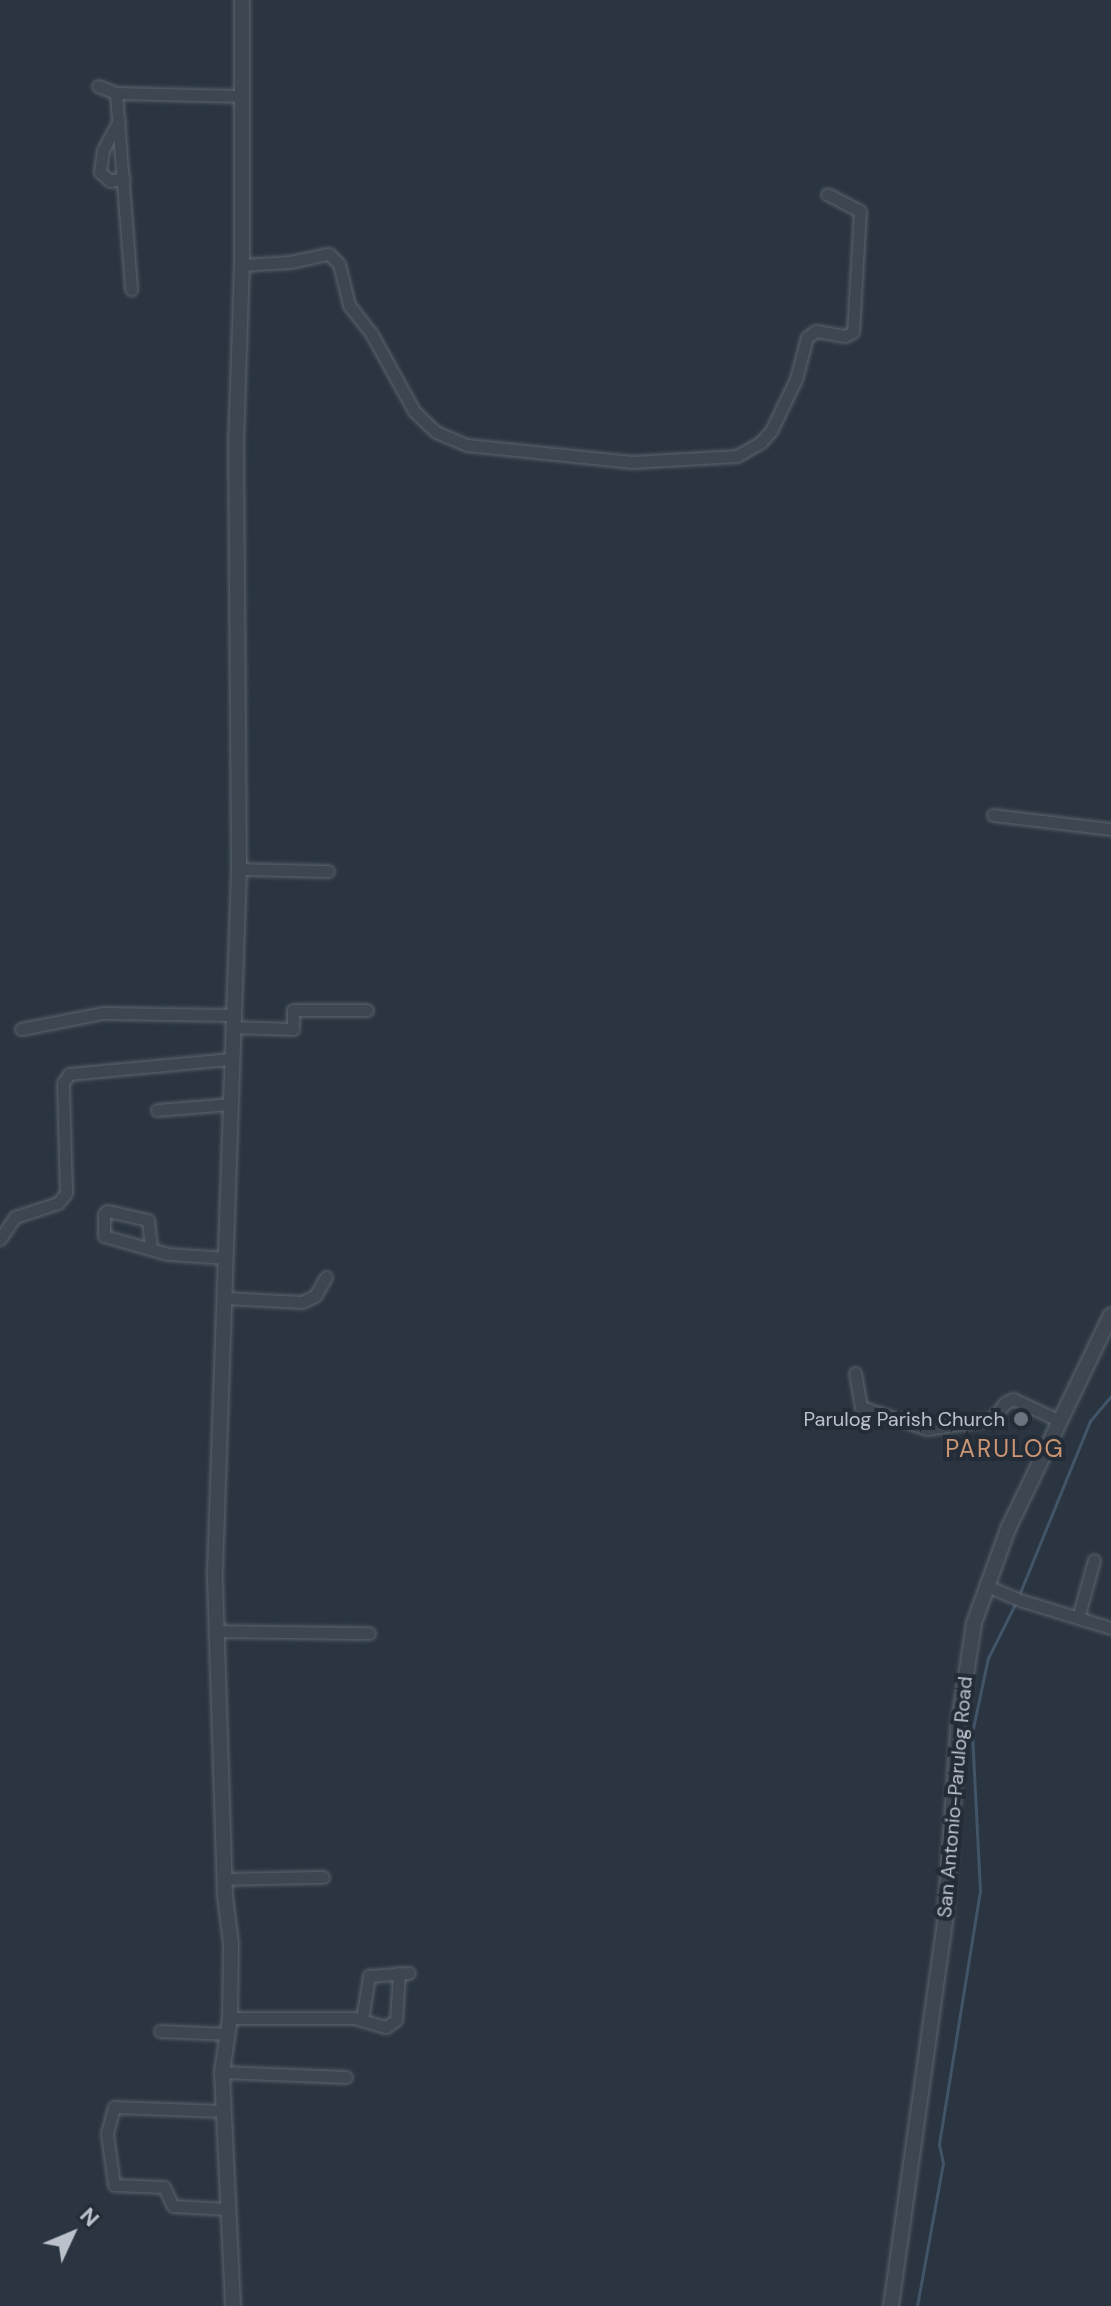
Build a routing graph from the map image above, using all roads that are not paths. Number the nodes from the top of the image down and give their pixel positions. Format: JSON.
{"nodes":[{"id":1,"x":242,"y":0,"type":"edge"},
{"id":2,"x":98,"y":86,"type":"dead end"},
{"id":3,"x":116,"y":93,"type":"junction"},
{"id":4,"x":241,"y":96,"type":"junction"},
{"id":5,"x":119,"y":120,"type":"junction"},
{"id":6,"x":124,"y":178,"type":"junction"},
{"id":7,"x":827,"y":194,"type":"dead end"},
{"id":8,"x":242,"y":265,"type":"junction"},
{"id":9,"x":131,"y":289,"type":"dead end"},
{"id":10,"x":993,"y":815,"type":"dead end"},
{"id":11,"x":1111,"y":829,"type":"edge"},
{"id":12,"x":239,"y":869,"type":"junction"},
{"id":13,"x":328,"y":871,"type":"dead end"},
{"id":14,"x":367,"y":1010,"type":"dead end"},
{"id":15,"x":232,"y":1021,"type":"junction"},
{"id":16,"x":21,"y":1029,"type":"dead end"},
{"id":17,"x":232,"y":1059,"type":"junction"},
{"id":18,"x":230,"y":1104,"type":"junction"},
{"id":19,"x":157,"y":1110,"type":"dead end"},
{"id":20,"x":0,"y":1239,"type":"edge"},
{"id":21,"x":151,"y":1248,"type":"junction"},
{"id":22,"x":226,"y":1258,"type":"junction"},
{"id":23,"x":326,"y":1277,"type":"dead end"},
{"id":24,"x":224,"y":1298,"type":"junction"},
{"id":25,"x":1111,"y":1315,"type":"edge"},
{"id":26,"x":855,"y":1373,"type":"dead end"},
{"id":27,"x":1058,"y":1420,"type":"junction"},
{"id":28,"x":1094,"y":1560,"type":"dead end"},
{"id":29,"x":987,"y":1586,"type":"junction"},
{"id":30,"x":1078,"y":1618,"type":"junction"},
{"id":31,"x":1111,"y":1628,"type":"edge"},
{"id":32,"x":218,"y":1631,"type":"junction"},
{"id":33,"x":369,"y":1633,"type":"dead end"},
{"id":34,"x":323,"y":1877,"type":"dead end"},
{"id":35,"x":225,"y":1879,"type":"junction"},
{"id":36,"x":230,"y":2018,"type":"junction"},
{"id":37,"x":362,"y":2020,"type":"junction"},
{"id":38,"x":160,"y":2031,"type":"dead end"},
{"id":39,"x":228,"y":2034,"type":"junction"},
{"id":40,"x":222,"y":2072,"type":"junction"},
{"id":41,"x":346,"y":2077,"type":"dead end"},
{"id":42,"x":223,"y":2111,"type":"junction"},
{"id":43,"x":227,"y":2209,"type":"junction"},
{"id":44,"x":233,"y":2306,"type":"edge"},
{"id":45,"x":891,"y":2306,"type":"edge"}],
"edges":[{"from":1,"to":4,"type":"street"},
{"from":2,"to":3,"type":"street"},
{"from":3,"to":4,"type":"street"},
{"from":3,"to":5,"type":"street"},
{"from":4,"to":8,"type":"street"},
{"from":5,"to":6,"type":"street"},
{"from":5,"to":6,"type":"street"},
{"from":6,"to":9,"type":"street"},
{"from":7,"to":8,"type":"street"},
{"from":8,"to":12,"type":"street"},
{"from":10,"to":11,"type":"street"},
{"from":12,"to":13,"type":"street"},
{"from":12,"to":15,"type":"street"},
{"from":14,"to":15,"type":"street"},
{"from":15,"to":16,"type":"street"},
{"from":15,"to":17,"type":"street"},
{"from":17,"to":18,"type":"street"},
{"from":17,"to":20,"type":"street"},
{"from":18,"to":19,"type":"street"},
{"from":18,"to":22,"type":"street"},
{"from":21,"to":21,"type":"street"},
{"from":21,"to":22,"type":"street"},
{"from":22,"to":24,"type":"street"},
{"from":23,"to":24,"type":"street"},
{"from":24,"to":32,"type":"street"},
{"from":25,"to":27,"type":"street","name":"San Antonio-Parulog Road"},
{"from":26,"to":27,"type":"street"},
{"from":27,"to":29,"type":"street","name":"San Antonio-Parulog Road"},
{"from":28,"to":30,"type":"street"},
{"from":29,"to":30,"type":"street"},
{"from":29,"to":45,"type":"street","name":"San Antonio-Parulog Road"},
{"from":30,"to":31,"type":"street"},
{"from":32,"to":33,"type":"street"},
{"from":32,"to":35,"type":"street"},
{"from":34,"to":35,"type":"street"},
{"from":35,"to":36,"type":"street"},
{"from":36,"to":37,"type":"street"},
{"from":36,"to":39,"type":"street"},
{"from":37,"to":37,"type":"street"},
{"from":38,"to":39,"type":"street"},
{"from":39,"to":40,"type":"street"},
{"from":40,"to":41,"type":"street"},
{"from":40,"to":42,"type":"street"},
{"from":42,"to":43,"type":"street"},
{"from":42,"to":43,"type":"street"},
{"from":43,"to":44,"type":"street"}]}
